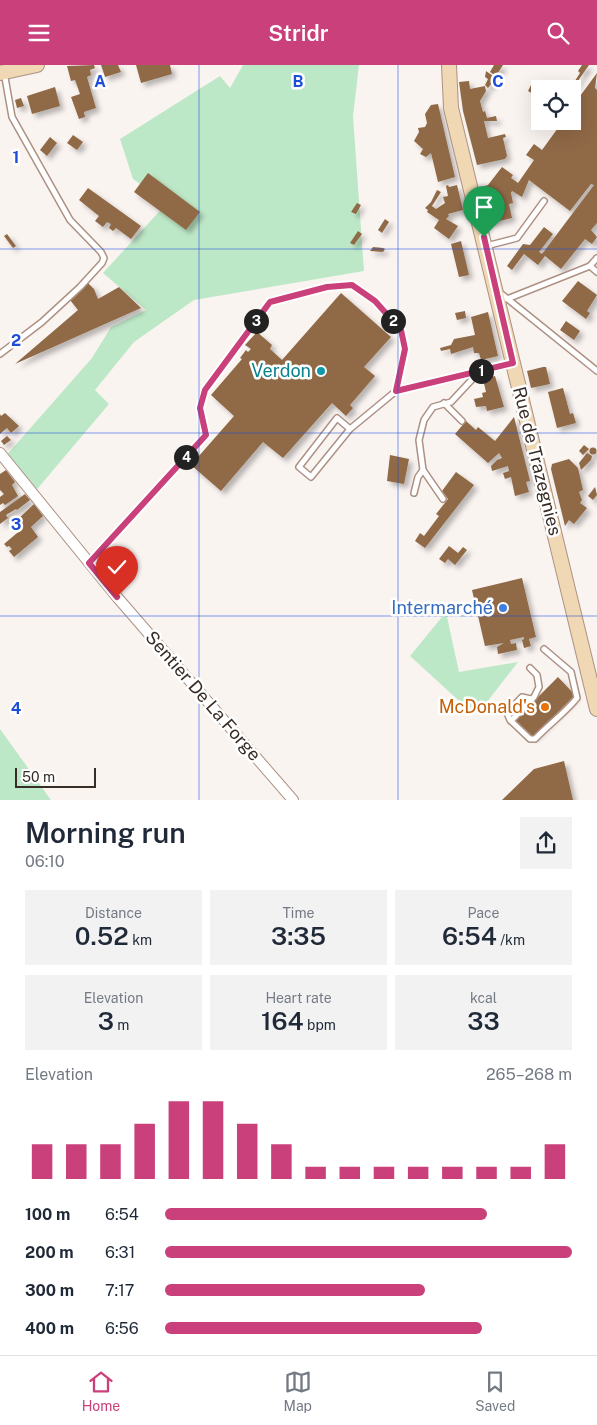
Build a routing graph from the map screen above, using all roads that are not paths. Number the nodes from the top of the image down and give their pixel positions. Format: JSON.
{"nodes":[{"id":1,"x":37,"y":65,"type":"edge"},
{"id":2,"x":449,"y":65,"type":"edge"},
{"id":3,"x":2,"y":72,"type":"edge"},
{"id":4,"x":544,"y":201,"type":"dead end"},
{"id":5,"x":486,"y":246,"type":"junction"},
{"id":6,"x":597,"y":258,"type":"edge"},
{"id":7,"x":590,"y":266,"type":"junction"},
{"id":8,"x":597,"y":271,"type":"edge"},
{"id":9,"x":502,"y":295,"type":"junction"},
{"id":10,"x":0,"y":353,"type":"edge"},
{"id":11,"x":513,"y":363,"type":"junction"},
{"id":12,"x":479,"y":371,"type":"junction"},
{"id":13,"x":597,"y":371,"type":"edge"},
{"id":14,"x":396,"y":391,"type":"junction"},
{"id":15,"x":444,"y":403,"type":"junction"},
{"id":16,"x":462,"y":421,"type":"dead end"},
{"id":17,"x":350,"y":429,"type":"junction"},
{"id":18,"x":0,"y":453,"type":"edge"},
{"id":19,"x":422,"y":470,"type":"junction"},
{"id":20,"x":414,"y":493,"type":"dead end"},
{"id":21,"x":443,"y":499,"type":"dead end"},
{"id":22,"x":89,"y":563,"type":"junction"},
{"id":23,"x":544,"y":649,"type":"dead end"},
{"id":24,"x":530,"y":667,"type":"dead end"},
{"id":25,"x":597,"y":709,"type":"edge"},
{"id":26,"x":293,"y":800,"type":"edge"}],
"edges":[{"from":1,"to":3,"type":"main road"},
{"from":2,"to":5,"type":"main road","name":"Rue de Trazegnies"},
{"from":3,"to":10,"type":"lane"},
{"from":4,"to":5,"type":"lane"},
{"from":5,"to":9,"type":"main road","name":"Rue de Trazegnies"},
{"from":6,"to":7,"type":"lane"},
{"from":7,"to":8,"type":"lane"},
{"from":7,"to":9,"type":"lane"},
{"from":9,"to":11,"type":"main road","name":"Rue de Trazegnies"},
{"from":9,"to":13,"type":"lane"},
{"from":11,"to":12,"type":"lane"},
{"from":11,"to":25,"type":"main road","name":"Rue de Trazegnies"},
{"from":12,"to":14,"type":"lane"},
{"from":12,"to":15,"type":"lane"},
{"from":14,"to":17,"type":"lane"},
{"from":14,"to":22,"type":"lane"},
{"from":15,"to":16,"type":"lane"},
{"from":15,"to":19,"type":"lane"},
{"from":17,"to":17,"type":"lane"},
{"from":18,"to":22,"type":"street","name":"Sentier De La Forge"},
{"from":19,"to":20,"type":"lane"},
{"from":19,"to":21,"type":"lane"},
{"from":22,"to":26,"type":"street","name":"Sentier De La Forge"},
{"from":23,"to":24,"type":"lane"}]}
